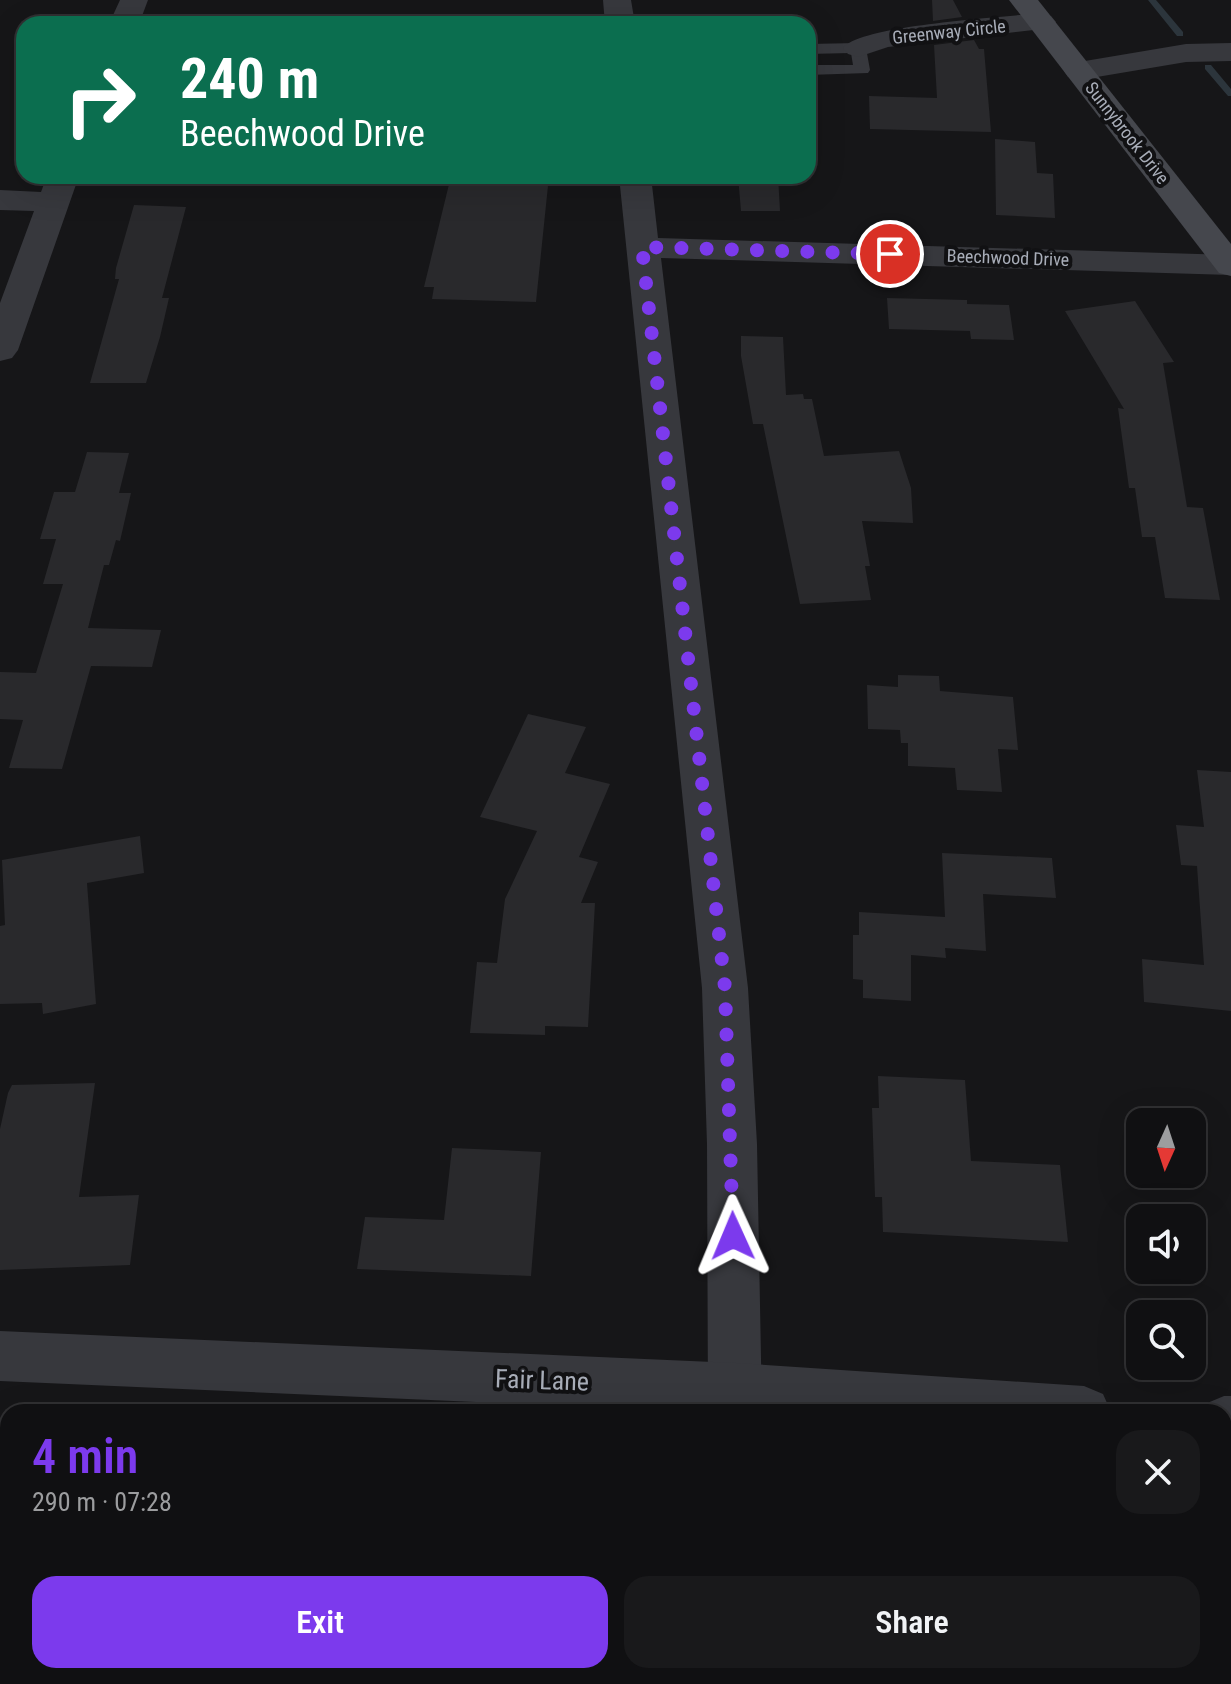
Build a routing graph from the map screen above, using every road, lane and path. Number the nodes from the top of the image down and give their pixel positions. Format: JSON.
{"nodes":[{"id":1,"x":1032,"y":11,"type":"edge"},
{"id":2,"x":858,"y":48,"type":"junction"},
{"id":3,"x":816,"y":49,"type":"edge"},
{"id":4,"x":1231,"y":52,"type":"edge"},
{"id":5,"x":816,"y":70,"type":"edge"},
{"id":6,"x":1079,"y":71,"type":"junction"},
{"id":7,"x":636,"y":184,"type":"edge"},
{"id":8,"x":58,"y":189,"type":"edge"},
{"id":9,"x":0,"y":200,"type":"edge"},
{"id":10,"x":642,"y":247,"type":"junction"},
{"id":11,"x":1231,"y":265,"type":"edge"},
{"id":12,"x":0,"y":350,"type":"edge"},
{"id":13,"x":0,"y":1356,"type":"edge"},
{"id":14,"x":735,"y":1400,"type":"edge"},
{"id":15,"x":851,"y":1404,"type":"edge"}],
"edges":[{"from":1,"to":2,"type":"street","name":"Greenway Circle"},
{"from":1,"to":6,"type":"main road","name":"Sunnybrook Drive"},
{"from":2,"to":3,"type":"lane"},
{"from":2,"to":5,"type":"lane"},
{"from":4,"to":6,"type":"street"},
{"from":6,"to":11,"type":"main road","name":"Sunnybrook Drive"},
{"from":7,"to":10,"type":"street"},
{"from":8,"to":9,"type":"street"},
{"from":8,"to":12,"type":"street"},
{"from":10,"to":11,"type":"street","name":"Beechwood Drive"},
{"from":10,"to":14,"type":"street"},
{"from":13,"to":14,"type":"street","name":"Fair Lane"},
{"from":14,"to":15,"type":"street","name":"Fair Lane"}]}
